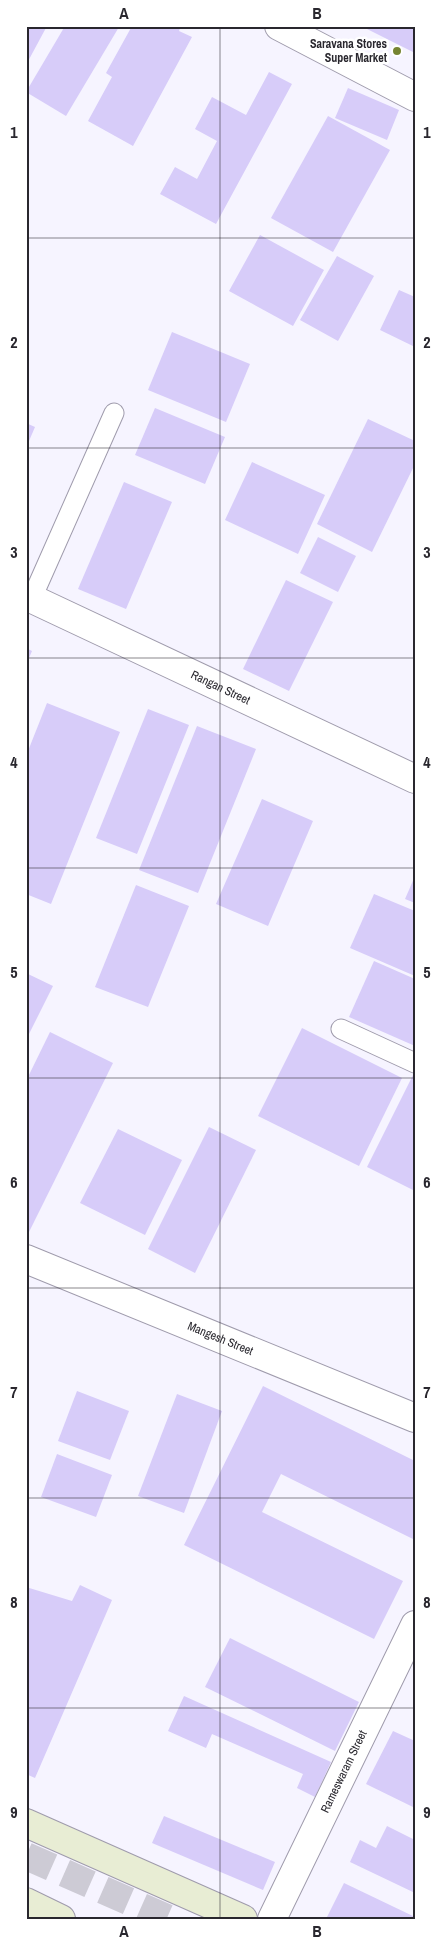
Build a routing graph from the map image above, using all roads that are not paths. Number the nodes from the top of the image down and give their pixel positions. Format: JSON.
{"nodes":[{"id":1,"x":279,"y":26,"type":"edge"},
{"id":2,"x":415,"y":97,"type":"edge"},
{"id":3,"x":114,"y":413,"type":"dead end"},
{"id":4,"x":29,"y":597,"type":"edge"},
{"id":5,"x":415,"y":779,"type":"edge"},
{"id":6,"x":341,"y":1029,"type":"dead end"},
{"id":7,"x":415,"y":1063,"type":"edge"},
{"id":8,"x":26,"y":1259,"type":"edge"},
{"id":9,"x":415,"y":1418,"type":"edge"},
{"id":10,"x":415,"y":1625,"type":"edge"},
{"id":11,"x":26,"y":1823,"type":"edge"},
{"id":12,"x":26,"y":1902,"type":"edge"},
{"id":13,"x":61,"y":1919,"type":"edge"},
{"id":14,"x":243,"y":1919,"type":"edge"},
{"id":15,"x":272,"y":1919,"type":"edge"}],
"edges":[{"from":1,"to":2,"type":"street"},
{"from":3,"to":4,"type":"lane"},
{"from":4,"to":5,"type":"street","name":"Rangan Street"},
{"from":6,"to":7,"type":"lane"},
{"from":8,"to":9,"type":"street","name":"Mangesh Street"},
{"from":10,"to":15,"type":"street","name":"Rameswaram Street"},
{"from":11,"to":14,"type":"street"},
{"from":12,"to":13,"type":"street"}]}
